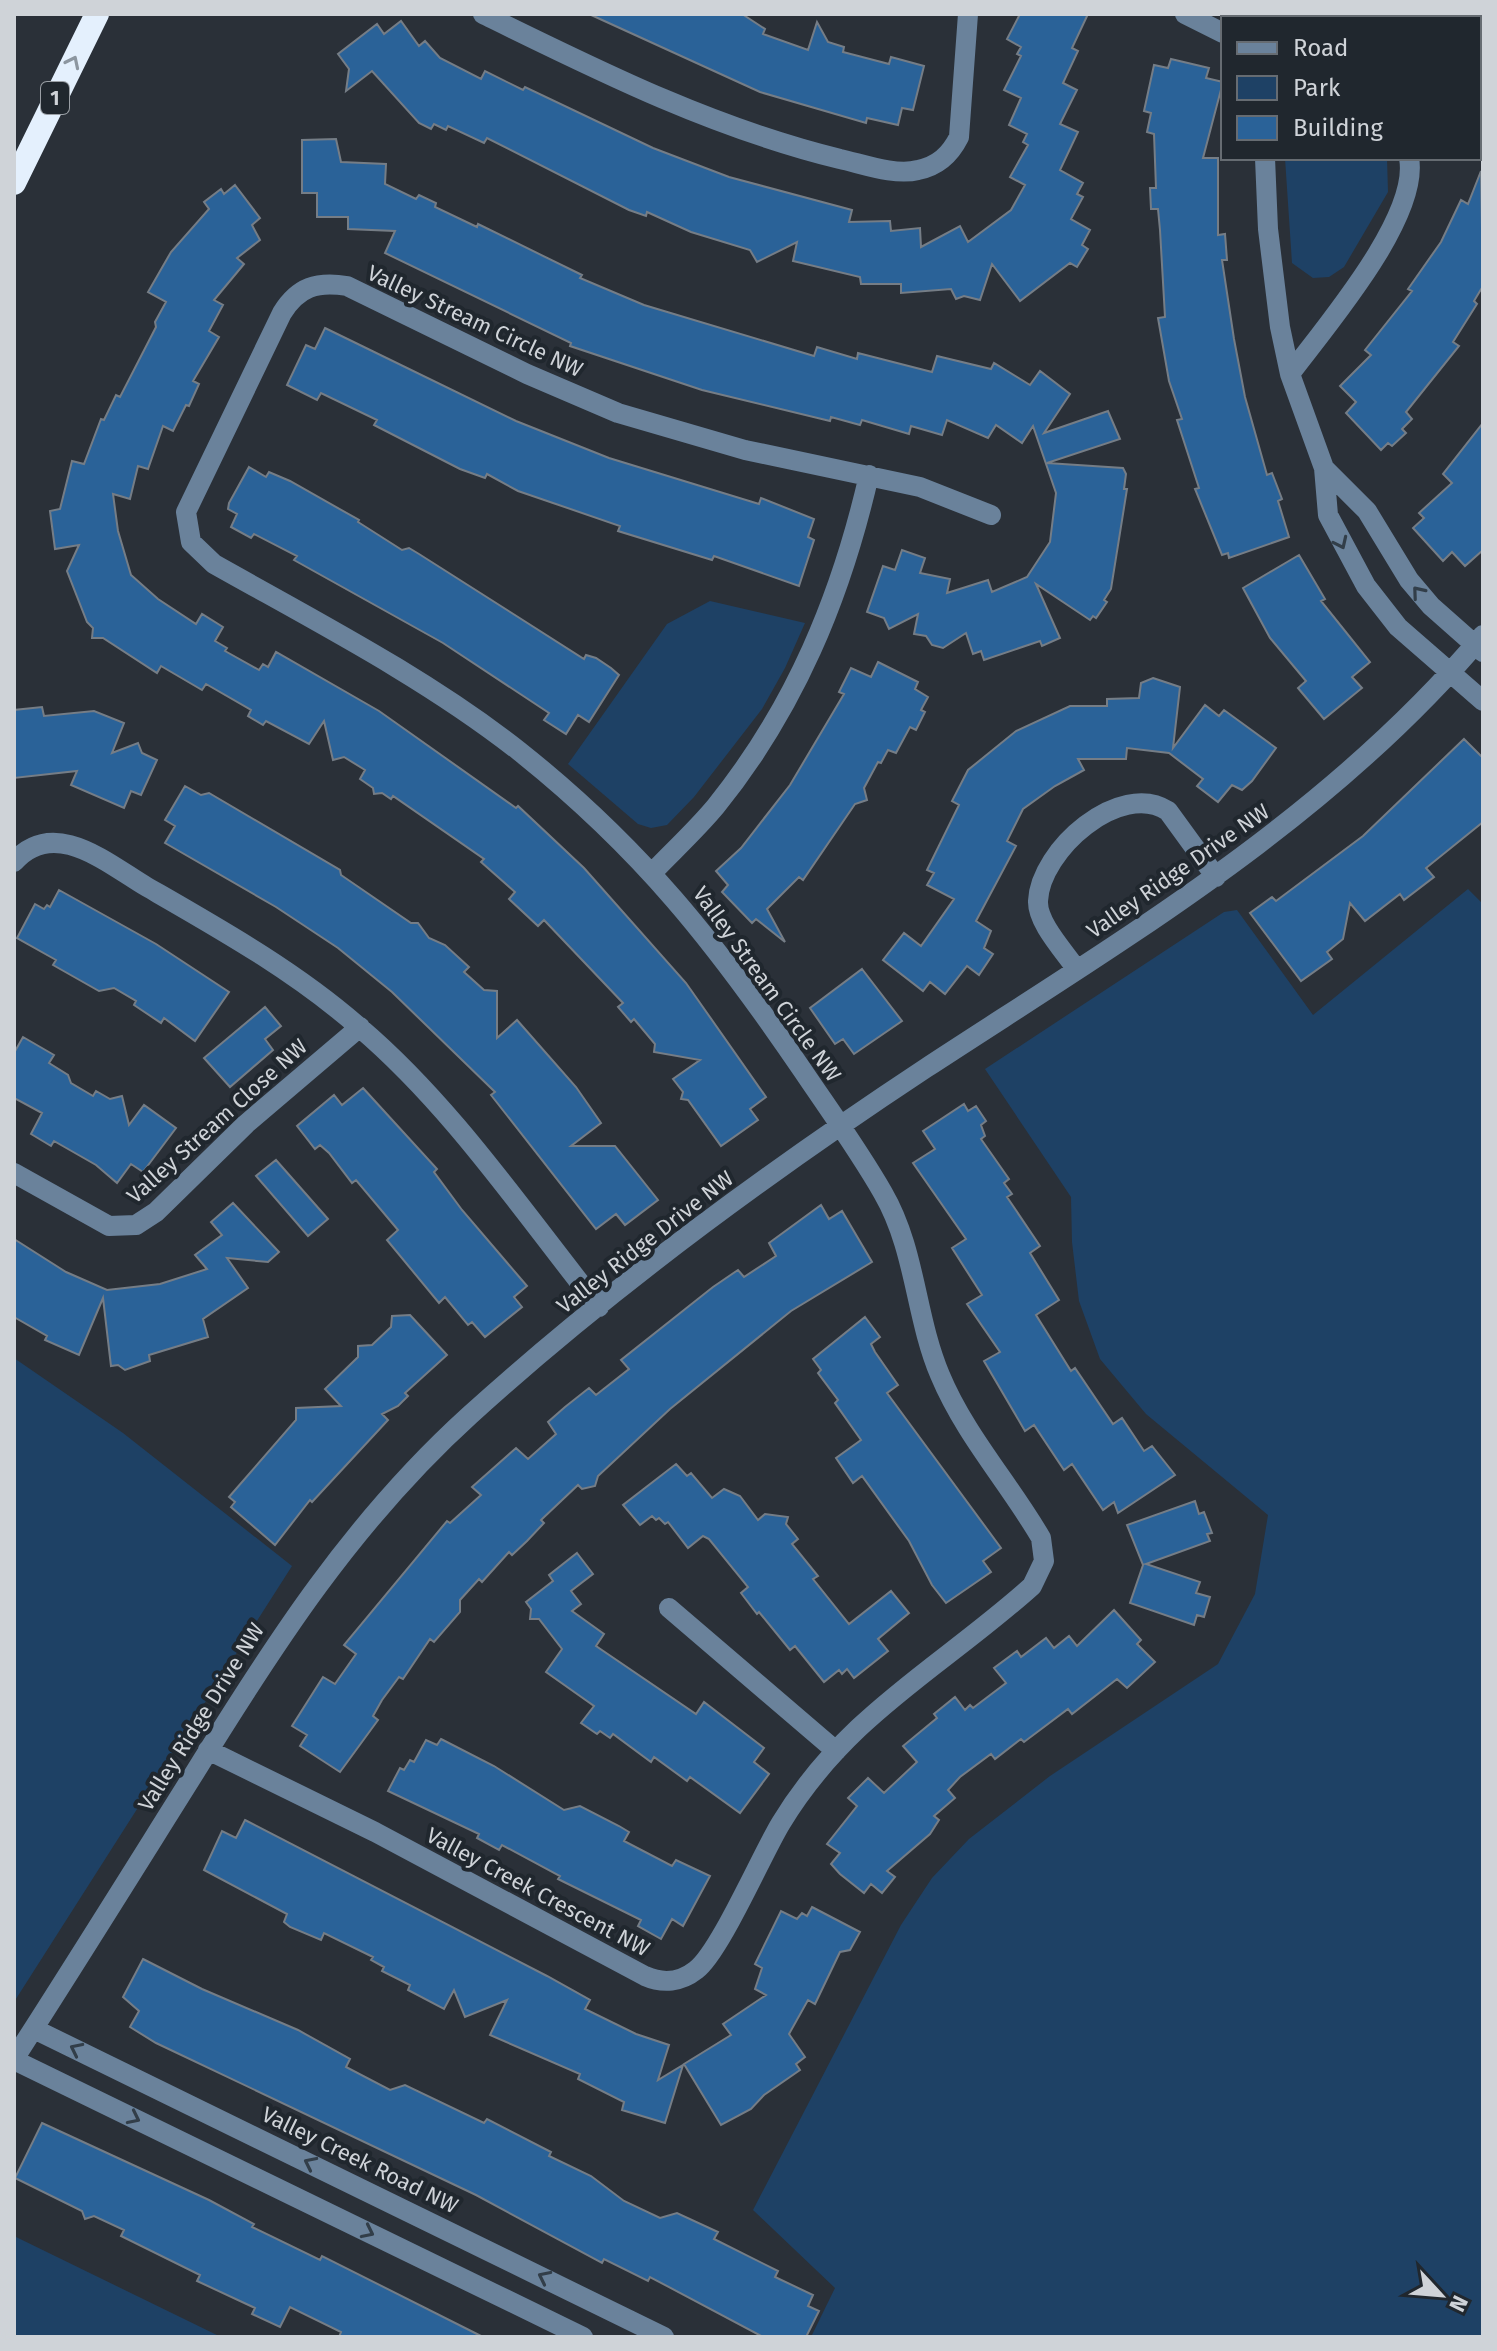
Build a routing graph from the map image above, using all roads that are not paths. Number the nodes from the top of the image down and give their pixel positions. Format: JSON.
{"nodes":[{"id":1,"x":97,"y":14,"type":"edge"},
{"id":2,"x":483,"y":14,"type":"edge"},
{"id":3,"x":968,"y":14,"type":"edge"},
{"id":4,"x":1185,"y":14,"type":"edge"},
{"id":5,"x":1221,"y":32,"type":"edge"},
{"id":6,"x":1265,"y":160,"type":"edge"},
{"id":7,"x":1409,"y":160,"type":"edge"},
{"id":8,"x":14,"y":183,"type":"edge"},
{"id":9,"x":1290,"y":374,"type":"junction"},
{"id":10,"x":1324,"y":468,"type":"junction"},
{"id":11,"x":869,"y":475,"type":"junction"},
{"id":12,"x":991,"y":515,"type":"dead end"},
{"id":13,"x":1480,"y":644,"type":"edge"},
{"id":14,"x":1449,"y":673,"type":"junction"},
{"id":15,"x":1483,"y":701,"type":"edge"},
{"id":16,"x":14,"y":862,"type":"edge"},
{"id":17,"x":653,"y":872,"type":"junction"},
{"id":18,"x":1216,"y":877,"type":"junction"},
{"id":19,"x":1077,"y":970,"type":"junction"},
{"id":20,"x":360,"y":1027,"type":"junction"},
{"id":21,"x":840,"y":1126,"type":"junction"},
{"id":22,"x":14,"y":1173,"type":"edge"},
{"id":23,"x":599,"y":1307,"type":"junction"},
{"id":24,"x":669,"y":1608,"type":"dead end"},
{"id":25,"x":208,"y":1750,"type":"junction"},
{"id":26,"x":836,"y":1751,"type":"junction"},
{"id":27,"x":34,"y":2029,"type":"junction"},
{"id":28,"x":14,"y":2059,"type":"edge"},
{"id":29,"x":267,"y":2141,"type":"junction"},
{"id":30,"x":251,"y":2175,"type":"junction"},
{"id":31,"x":593,"y":2301,"type":"junction"},
{"id":32,"x":580,"y":2335,"type":"edge"},
{"id":33,"x":664,"y":2337,"type":"edge"}],
"edges":[{"from":8,"to":1,"type":"highway","number":"1","one_way":true},
{"from":2,"to":3,"type":"street"},
{"from":4,"to":5,"type":"street"},
{"from":6,"to":9,"type":"street"},
{"from":7,"to":9,"type":"street"},
{"from":9,"to":10,"type":"street"},
{"from":13,"to":10,"type":"street","one_way":true},
{"from":10,"to":14,"type":"street","one_way":true},
{"from":11,"to":12,"type":"street","name":"Valley Stream Circle NW"},
{"from":11,"to":17,"type":"street"},
{"from":11,"to":17,"type":"street","name":"Valley Stream Circle NW"},
{"from":13,"to":14,"type":"street","name":"Valley Ridge Drive NW"},
{"from":14,"to":15,"type":"street"},
{"from":14,"to":18,"type":"street","name":"Valley Ridge Drive NW"},
{"from":16,"to":20,"type":"street"},
{"from":17,"to":21,"type":"street","name":"Valley Stream Circle NW"},
{"from":18,"to":19,"type":"street","name":"Valley Ridge Drive NW"},
{"from":18,"to":19,"type":"street"},
{"from":19,"to":21,"type":"street","name":"Valley Ridge Drive NW"},
{"from":20,"to":22,"type":"street","name":"Valley Stream Close NW"},
{"from":20,"to":23,"type":"street"},
{"from":21,"to":23,"type":"street","name":"Valley Ridge Drive NW"},
{"from":21,"to":26,"type":"street","name":"Valley Creek Crescent NW"},
{"from":23,"to":25,"type":"street","name":"Valley Ridge Drive NW"},
{"from":24,"to":26,"type":"street"},
{"from":25,"to":26,"type":"street","name":"Valley Creek Crescent NW"},
{"from":25,"to":27,"type":"street","name":"Valley Ridge Drive NW"},
{"from":27,"to":28,"type":"street","name":"Valley Ridge Drive NW"},
{"from":29,"to":27,"type":"street","name":"Valley Creek Road NW","one_way":true},
{"from":28,"to":30,"type":"street","one_way":true},
{"from":29,"to":30,"type":"street"},
{"from":31,"to":29,"type":"street","name":"Valley Creek Road NW","one_way":true},
{"from":30,"to":32,"type":"street","one_way":true},
{"from":31,"to":32,"type":"street"},
{"from":31,"to":33,"type":"street","name":"Valley Creek Road NW"}]}
